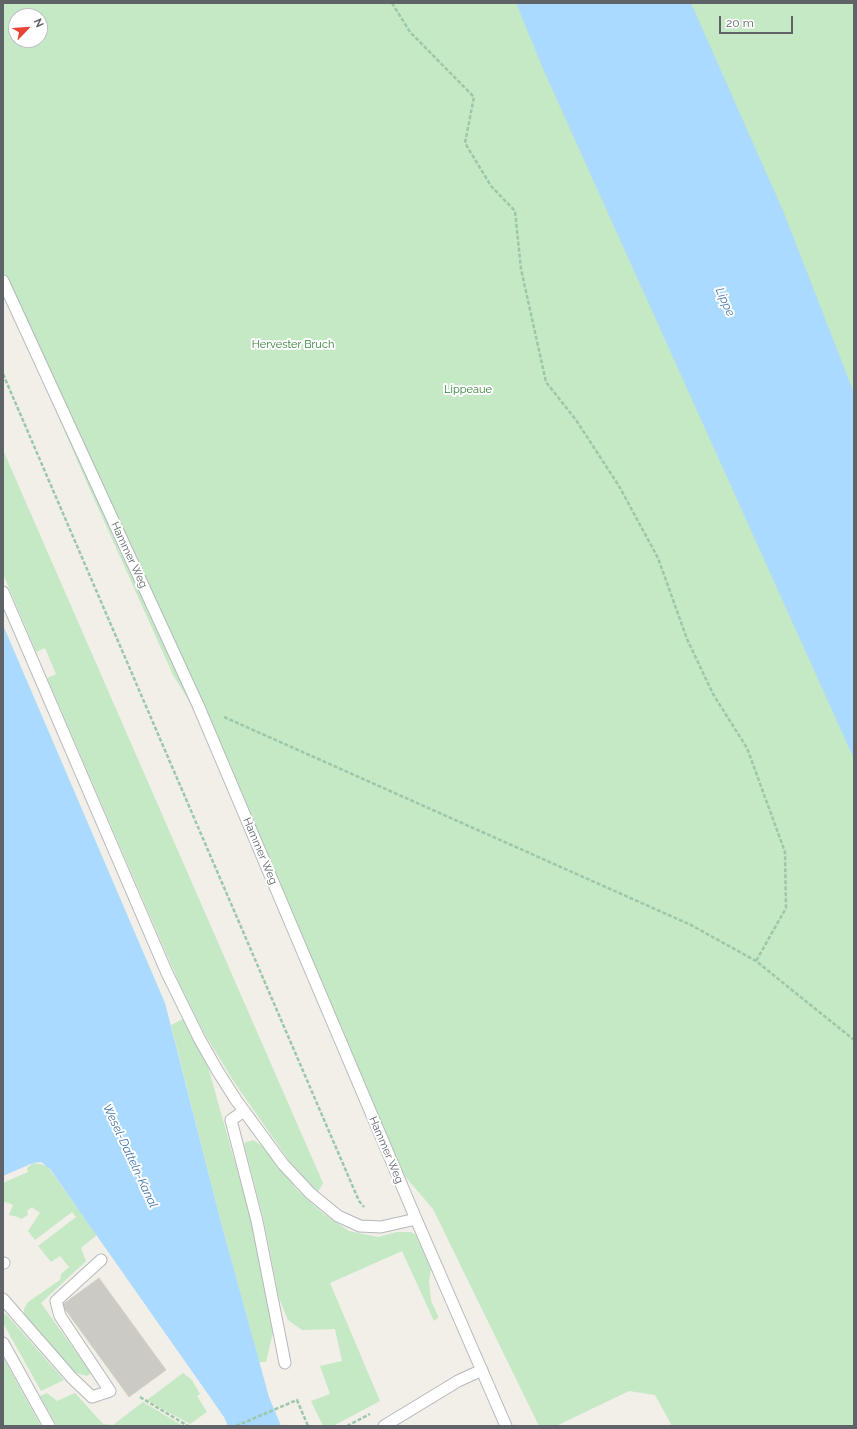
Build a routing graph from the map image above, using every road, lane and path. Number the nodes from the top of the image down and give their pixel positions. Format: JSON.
{"nodes":[{"id":1,"x":392,"y":3,"type":"edge"},
{"id":2,"x":3,"y":281,"type":"edge"},
{"id":3,"x":3,"y":374,"type":"edge"},
{"id":4,"x":3,"y":592,"type":"edge"},
{"id":5,"x":198,"y":706,"type":"junction"},
{"id":6,"x":756,"y":961,"type":"junction"},
{"id":7,"x":854,"y":1040,"type":"edge"},
{"id":8,"x":244,"y":1111,"type":"junction"},
{"id":9,"x":416,"y":1219,"type":"junction"},
{"id":10,"x":381,"y":1227,"type":"junction"},
{"id":11,"x":101,"y":1260,"type":"dead end"},
{"id":12,"x":3,"y":1298,"type":"edge"},
{"id":13,"x":3,"y":1343,"type":"edge"},
{"id":14,"x":285,"y":1363,"type":"dead end"},
{"id":15,"x":482,"y":1370,"type":"junction"},
{"id":16,"x":140,"y":1397,"type":"dead end"},
{"id":17,"x":49,"y":1426,"type":"edge"},
{"id":18,"x":188,"y":1426,"type":"edge"},
{"id":19,"x":236,"y":1426,"type":"edge"},
{"id":20,"x":308,"y":1426,"type":"edge"},
{"id":21,"x":384,"y":1426,"type":"edge"},
{"id":22,"x":506,"y":1426,"type":"edge"}],
"edges":[{"from":1,"to":6,"type":"path"},
{"from":2,"to":5,"type":"lane","name":"Hammer Weg"},
{"from":3,"to":10,"type":"path"},
{"from":4,"to":8,"type":"lane"},
{"from":5,"to":6,"type":"path"},
{"from":5,"to":9,"type":"lane","name":"Hammer Weg"},
{"from":6,"to":7,"type":"path"},
{"from":8,"to":10,"type":"lane"},
{"from":8,"to":14,"type":"lane"},
{"from":9,"to":10,"type":"lane"},
{"from":9,"to":15,"type":"lane","name":"Hammer Weg"},
{"from":11,"to":12,"type":"lane"},
{"from":13,"to":17,"type":"lane"},
{"from":15,"to":21,"type":"lane"},
{"from":15,"to":22,"type":"lane","name":"Hammer Weg"},
{"from":16,"to":18,"type":"path"},
{"from":19,"to":20,"type":"path"}]}
